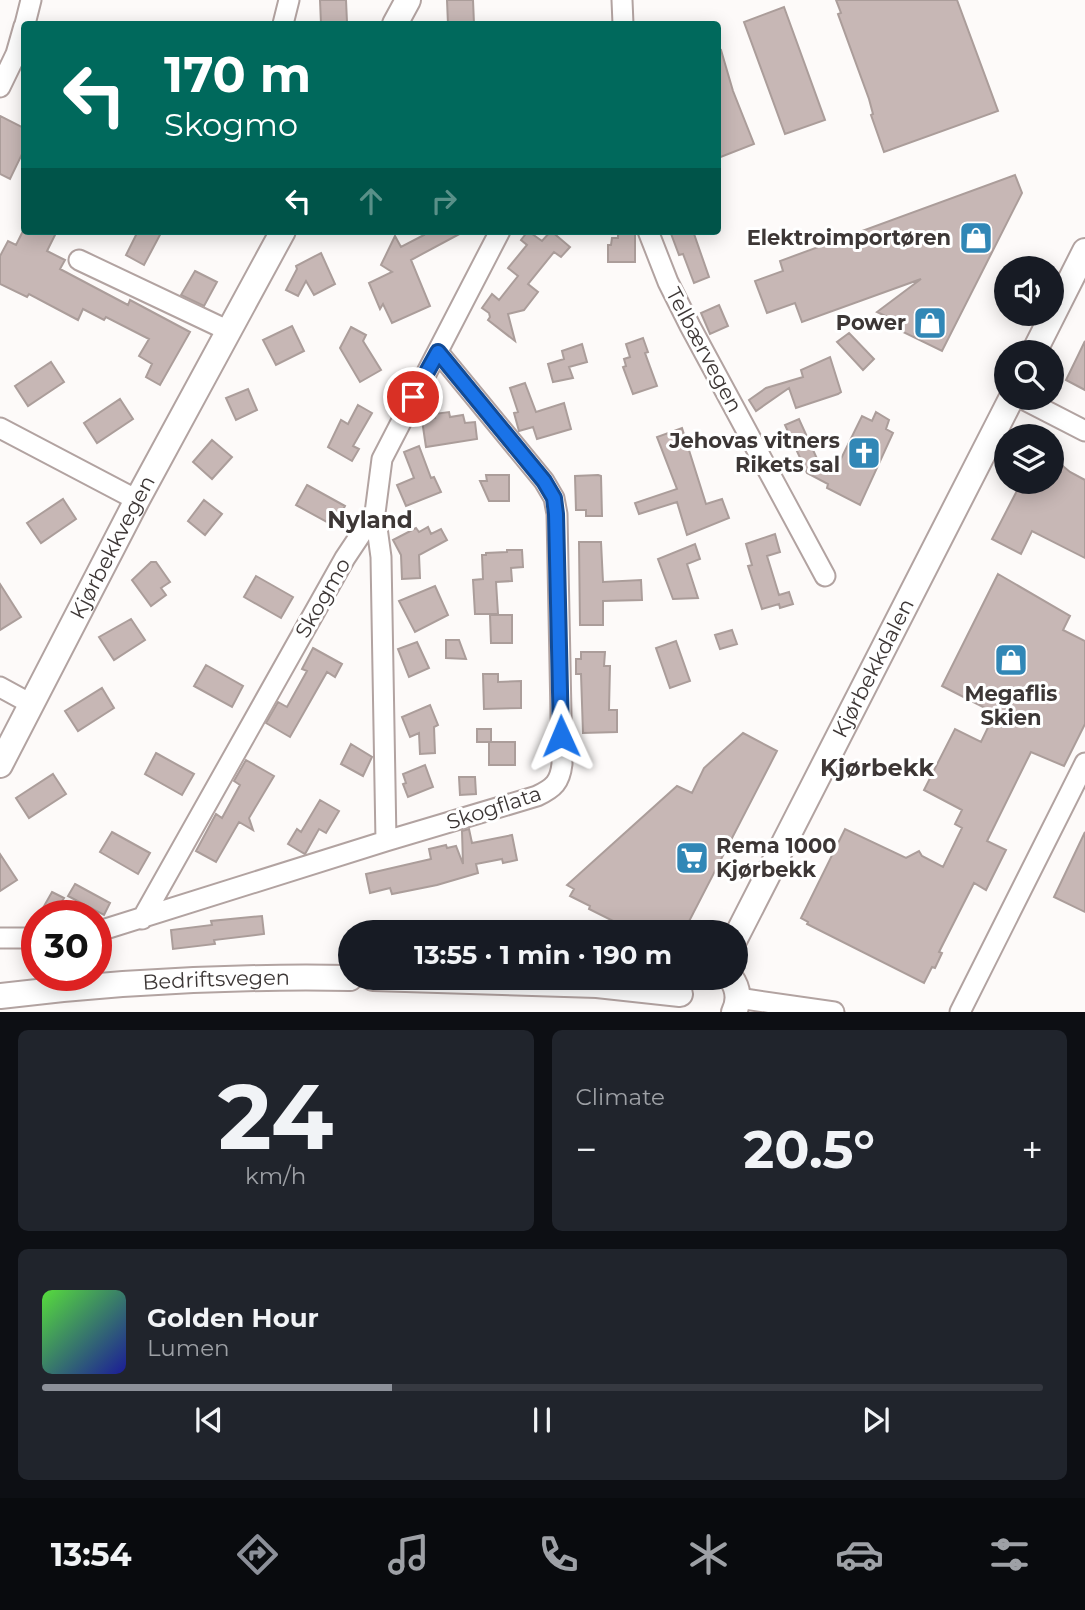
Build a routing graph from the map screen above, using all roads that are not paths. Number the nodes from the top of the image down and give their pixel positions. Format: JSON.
{"nodes":[{"id":1,"x":31,"y":0,"type":"edge"},
{"id":2,"x":289,"y":0,"type":"edge"},
{"id":3,"x":408,"y":0,"type":"edge"},
{"id":4,"x":622,"y":0,"type":"edge"},
{"id":5,"x":26,"y":21,"type":"edge"},
{"id":6,"x":284,"y":21,"type":"edge"},
{"id":7,"x":397,"y":21,"type":"edge"},
{"id":8,"x":623,"y":21,"type":"edge"},
{"id":9,"x":20,"y":55,"type":"edge"},
{"id":10,"x":0,"y":87,"type":"edge"},
{"id":11,"x":281,"y":235,"type":"edge"},
{"id":12,"x":498,"y":235,"type":"edge"},
{"id":13,"x":650,"y":235,"type":"edge"},
{"id":14,"x":1085,"y":251,"type":"edge"},
{"id":15,"x":79,"y":260,"type":"dead end"},
{"id":16,"x":229,"y":331,"type":"junction"},
{"id":17,"x":1040,"y":340,"type":"edge"},
{"id":18,"x":438,"y":352,"type":"junction"},
{"id":19,"x":1005,"y":410,"type":"edge"},
{"id":20,"x":1044,"y":410,"type":"edge"},
{"id":21,"x":0,"y":428,"type":"edge"},
{"id":22,"x":1085,"y":431,"type":"edge"},
{"id":23,"x":136,"y":500,"type":"junction"},
{"id":24,"x":375,"y":513,"type":"junction"},
{"id":25,"x":825,"y":576,"type":"dead end"},
{"id":26,"x":0,"y":687,"type":"edge"},
{"id":27,"x":33,"y":705,"type":"junction"},
{"id":28,"x":1085,"y":763,"type":"edge"},
{"id":29,"x":0,"y":765,"type":"edge"},
{"id":30,"x":386,"y":841,"type":"junction"},
{"id":31,"x":142,"y":919,"type":"junction"},
{"id":32,"x":745,"y":920,"type":"edge"},
{"id":33,"x":112,"y":927,"type":"edge"},
{"id":34,"x":0,"y":938,"type":"edge"},
{"id":35,"x":21,"y":938,"type":"edge"},
{"id":36,"x":338,"y":978,"type":"edge"},
{"id":37,"x":640,"y":990,"type":"edge"},
{"id":38,"x":683,"y":995,"type":"edge"},
{"id":39,"x":0,"y":996,"type":"edge"},
{"id":40,"x":734,"y":996,"type":"edge"},
{"id":41,"x":834,"y":1012,"type":"edge"},
{"id":42,"x":960,"y":1012,"type":"edge"}],
"edges":[{"from":1,"to":5,"type":"street"},
{"from":2,"to":6,"type":"street"},
{"from":3,"to":7,"type":"street"},
{"from":4,"to":8,"type":"street"},
{"from":9,"to":10,"type":"street"},
{"from":11,"to":16,"type":"street","name":"Kjørbekkvegen"},
{"from":12,"to":18,"type":"street","name":"Skogmo"},
{"from":13,"to":25,"type":"street","name":"Telbærvegen"},
{"from":14,"to":17,"type":"street"},
{"from":15,"to":16,"type":"street"},
{"from":16,"to":23,"type":"street","name":"Kjørbekkvegen"},
{"from":18,"to":24,"type":"street","name":"Skogmo"},
{"from":18,"to":30,"type":"street","name":"Skogflata"},
{"from":19,"to":32,"type":"street","name":"Kjørbekkdalen"},
{"from":20,"to":22,"type":"street"},
{"from":21,"to":23,"type":"street"},
{"from":23,"to":27,"type":"street","name":"Kjørbekkvegen"},
{"from":24,"to":30,"type":"street"},
{"from":24,"to":31,"type":"street","name":"Skogmo"},
{"from":26,"to":27,"type":"street"},
{"from":27,"to":29,"type":"street","name":"Kjørbekkvegen"},
{"from":28,"to":42,"type":"street"},
{"from":30,"to":31,"type":"street","name":"Skogflata"},
{"from":31,"to":33,"type":"street","name":"Skogflata"},
{"from":34,"to":35,"type":"street"},
{"from":36,"to":39,"type":"street","name":"Bedriftsvegen"},
{"from":37,"to":38,"type":"street"},
{"from":40,"to":41,"type":"street"}]}
